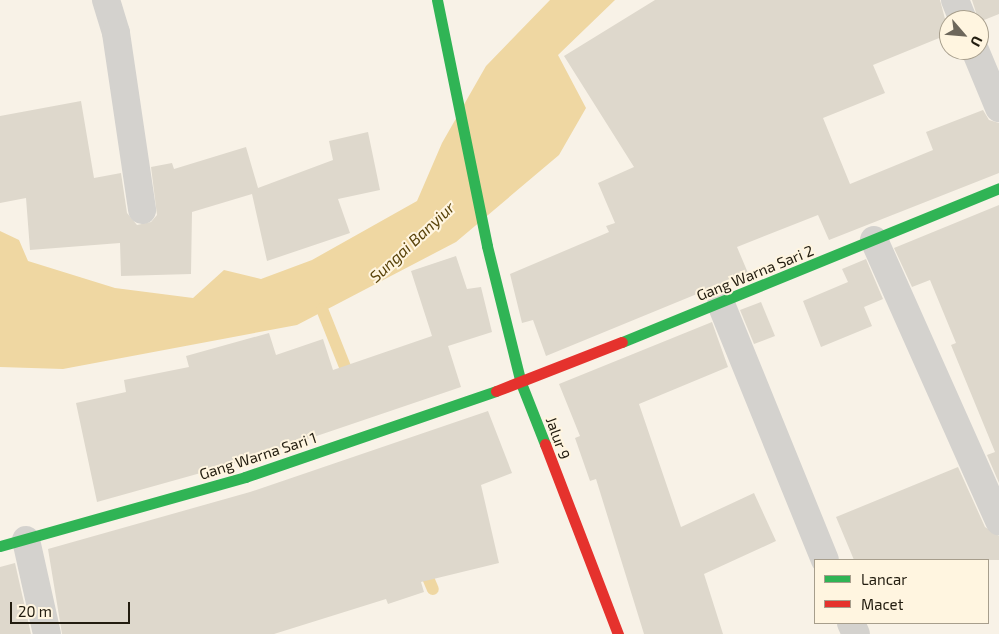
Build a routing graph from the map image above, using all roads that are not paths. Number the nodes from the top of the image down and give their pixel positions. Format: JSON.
{"nodes":[{"id":1,"x":106,"y":0,"type":"edge"},
{"id":2,"x":437,"y":0,"type":"edge"},
{"id":3,"x":979,"y":60,"type":"edge"},
{"id":4,"x":999,"y":108,"type":"edge"},
{"id":5,"x":999,"y":188,"type":"edge"},
{"id":6,"x":142,"y":210,"type":"dead end"},
{"id":7,"x":874,"y":240,"type":"junction"},
{"id":8,"x":721,"y":304,"type":"junction"},
{"id":9,"x":522,"y":383,"type":"junction"},
{"id":10,"x":999,"y":522,"type":"edge"},
{"id":11,"x":26,"y":540,"type":"junction"},
{"id":12,"x":0,"y":546,"type":"edge"},
{"id":13,"x":825,"y":559,"type":"edge"},
{"id":14,"x":47,"y":634,"type":"edge"},
{"id":15,"x":618,"y":634,"type":"edge"}],
"edges":[{"from":1,"to":6,"type":"street"},
{"from":2,"to":9,"type":"street","name":"Jalur 9"},
{"from":3,"to":4,"type":"street"},
{"from":5,"to":7,"type":"street","name":"Gang Warna Sari 2"},
{"from":7,"to":8,"type":"street","name":"Gang Warna Sari 2"},
{"from":7,"to":10,"type":"street"},
{"from":8,"to":9,"type":"street","name":"Gang Warna Sari 2"},
{"from":8,"to":13,"type":"street"},
{"from":9,"to":11,"type":"street","name":"Gang Warna Sari 1"},
{"from":9,"to":15,"type":"street","name":"Jalur 9"},
{"from":11,"to":12,"type":"street","name":"Gang Warna Sari 1"},
{"from":11,"to":14,"type":"street"}]}
